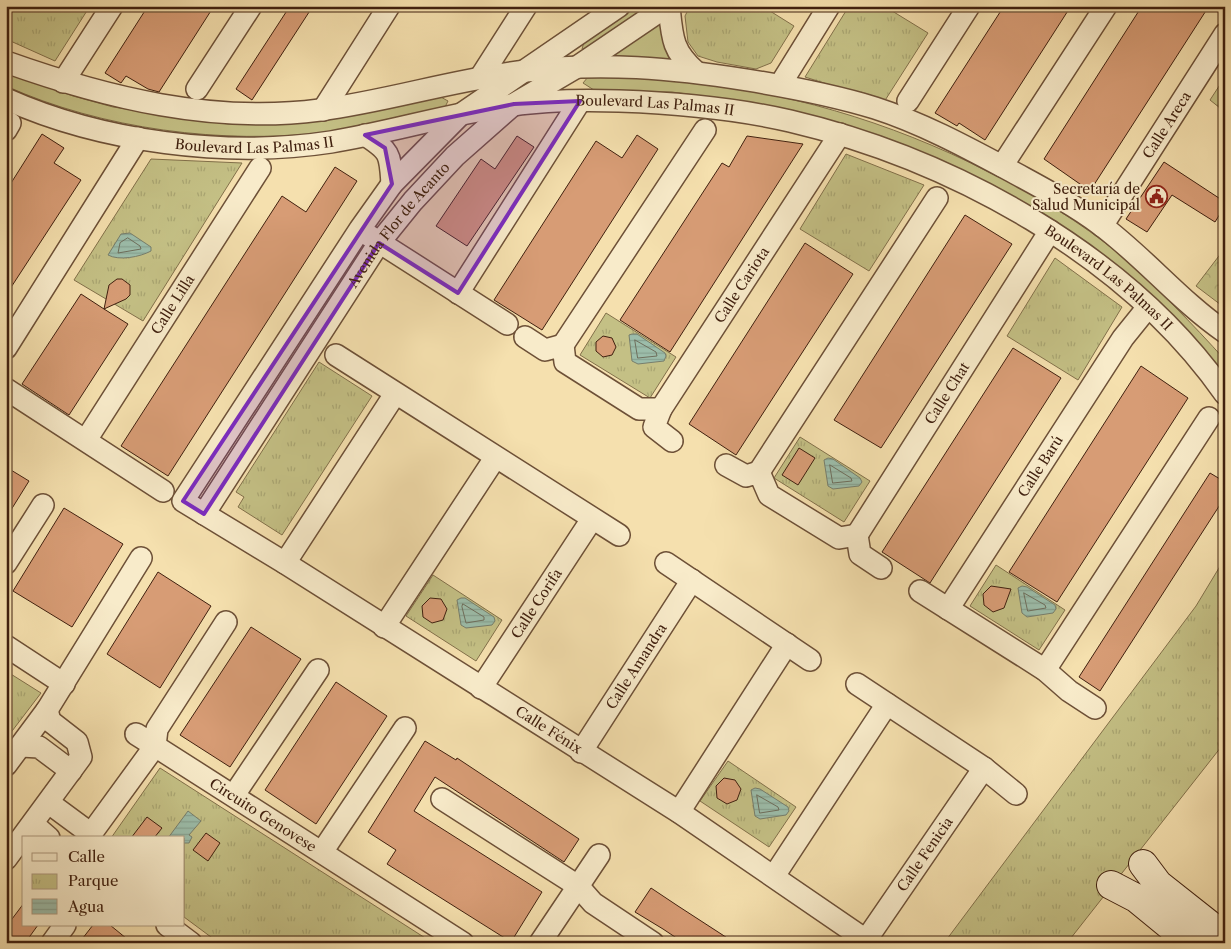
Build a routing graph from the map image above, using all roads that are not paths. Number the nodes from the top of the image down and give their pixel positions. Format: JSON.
{"nodes":[{"id":1,"x":112,"y":6,"type":"edge"},
{"id":2,"x":251,"y":6,"type":"edge"},
{"id":3,"x":389,"y":6,"type":"edge"},
{"id":4,"x":526,"y":6,"type":"edge"},
{"id":5,"x":619,"y":6,"type":"edge"},
{"id":6,"x":668,"y":6,"type":"edge"},
{"id":7,"x":829,"y":6,"type":"edge"},
{"id":8,"x":969,"y":6,"type":"edge"},
{"id":9,"x":1106,"y":6,"type":"edge"},
{"id":10,"x":1225,"y":34,"type":"edge"},
{"id":11,"x":6,"y":62,"type":"edge"},
{"id":12,"x":577,"y":67,"type":"junction"},
{"id":13,"x":525,"y":71,"type":"junction"},
{"id":14,"x":696,"y":72,"type":"junction"},
{"id":15,"x":480,"y":78,"type":"junction"},
{"id":16,"x":63,"y":82,"type":"junction"},
{"id":17,"x":780,"y":85,"type":"junction"},
{"id":18,"x":197,"y":89,"type":"dead end"},
{"id":19,"x":6,"y":99,"type":"edge"},
{"id":20,"x":580,"y":101,"type":"junction"},
{"id":21,"x":908,"y":101,"type":"dead end"},
{"id":22,"x":514,"y":104,"type":"junction"},
{"id":23,"x":323,"y":110,"type":"junction"},
{"id":24,"x":460,"y":116,"type":"junction"},
{"id":25,"x":705,"y":130,"type":"dead end"},
{"id":26,"x":840,"y":134,"type":"junction"},
{"id":27,"x":365,"y":135,"type":"junction"},
{"id":28,"x":138,"y":138,"type":"junction"},
{"id":29,"x":1007,"y":160,"type":"junction"},
{"id":30,"x":260,"y":168,"type":"dead end"},
{"id":31,"x":392,"y":184,"type":"junction"},
{"id":32,"x":937,"y":198,"type":"dead end"},
{"id":33,"x":1105,"y":220,"type":"junction"},
{"id":34,"x":360,"y":229,"type":"junction"},
{"id":35,"x":1050,"y":231,"type":"junction"},
{"id":36,"x":379,"y":243,"type":"junction"},
{"id":37,"x":458,"y":293,"type":"junction"},
{"id":38,"x":1148,"y":307,"type":"junction"},
{"id":39,"x":507,"y":324,"type":"dead end"},
{"id":40,"x":1225,"y":332,"type":"edge"},
{"id":41,"x":524,"y":337,"type":"dead end"},
{"id":42,"x":562,"y":345,"type":"junction"},
{"id":43,"x":6,"y":348,"type":"edge"},
{"id":44,"x":336,"y":355,"type":"dead end"},
{"id":45,"x":6,"y":389,"type":"edge"},
{"id":46,"x":395,"y":394,"type":"junction"},
{"id":47,"x":1225,"y":394,"type":"edge"},
{"id":48,"x":661,"y":409,"type":"junction"},
{"id":49,"x":1209,"y":418,"type":"dead end"},
{"id":50,"x":86,"y":440,"type":"junction"},
{"id":51,"x":672,"y":441,"type":"dead end"},
{"id":52,"x":495,"y":458,"type":"junction"},
{"id":53,"x":726,"y":465,"type":"dead end"},
{"id":54,"x":759,"y":472,"type":"junction"},
{"id":55,"x":163,"y":491,"type":"dead end"},
{"id":56,"x":183,"y":501,"type":"joint"},
{"id":57,"x":44,"y":504,"type":"dead end"},
{"id":58,"x":204,"y":514,"type":"junction"},
{"id":59,"x":592,"y":519,"type":"junction"},
{"id":60,"x":619,"y":535,"type":"dead end"},
{"id":61,"x":857,"y":535,"type":"junction"},
{"id":62,"x":141,"y":558,"type":"dead end"},
{"id":63,"x":6,"y":563,"type":"edge"},
{"id":64,"x":285,"y":563,"type":"junction"},
{"id":65,"x":666,"y":563,"type":"dead end"},
{"id":66,"x":881,"y":568,"type":"dead end"},
{"id":67,"x":692,"y":580,"type":"junction"},
{"id":68,"x":920,"y":591,"type":"dead end"},
{"id":69,"x":948,"y":610,"type":"junction"},
{"id":70,"x":226,"y":622,"type":"dead end"},
{"id":71,"x":384,"y":627,"type":"junction"},
{"id":72,"x":787,"y":644,"type":"junction"},
{"id":73,"x":6,"y":646,"type":"edge"},
{"id":74,"x":810,"y":660,"type":"dead end"},
{"id":75,"x":318,"y":670,"type":"dead end"},
{"id":76,"x":1045,"y":670,"type":"junction"},
{"id":77,"x":64,"y":684,"type":"junction"},
{"id":78,"x":857,"y":684,"type":"dead end"},
{"id":79,"x":481,"y":688,"type":"junction"},
{"id":80,"x":887,"y":704,"type":"junction"},
{"id":81,"x":1095,"y":708,"type":"dead end"},
{"id":82,"x":51,"y":718,"type":"junction"},
{"id":83,"x":405,"y":728,"type":"dead end"},
{"id":84,"x":136,"y":734,"type":"dead end"},
{"id":85,"x":30,"y":746,"type":"junction"},
{"id":86,"x":156,"y":746,"type":"junction"},
{"id":87,"x":581,"y":752,"type":"junction"},
{"id":88,"x":6,"y":765,"type":"edge"},
{"id":89,"x":984,"y":768,"type":"junction"},
{"id":90,"x":71,"y":771,"type":"junction"},
{"id":91,"x":1016,"y":794,"type":"dead end"},
{"id":92,"x":234,"y":795,"type":"junction"},
{"id":93,"x":442,"y":799,"type":"dead end"},
{"id":94,"x":49,"y":803,"type":"junction"},
{"id":95,"x":678,"y":812,"type":"junction"},
{"id":96,"x":32,"y":824,"type":"junction"},
{"id":97,"x":23,"y":836,"type":"edge"},
{"id":98,"x":24,"y":836,"type":"edge"},
{"id":99,"x":47,"y":836,"type":"edge"},
{"id":100,"x":90,"y":836,"type":"edge"},
{"id":101,"x":22,"y":837,"type":"edge"},
{"id":102,"x":22,"y":838,"type":"edge"},
{"id":103,"x":322,"y":852,"type":"junction"},
{"id":104,"x":599,"y":855,"type":"dead end"},
{"id":105,"x":1143,"y":864,"type":"dead end"},
{"id":106,"x":774,"y":876,"type":"junction"},
{"id":107,"x":1111,"y":885,"type":"dead end"},
{"id":108,"x":578,"y":886,"type":"junction"},
{"id":109,"x":64,"y":926,"type":"edge"},
{"id":110,"x":1225,"y":937,"type":"edge"},
{"id":111,"x":1182,"y":940,"type":"edge"},
{"id":112,"x":868,"y":941,"type":"edge"},
{"id":113,"x":52,"y":943,"type":"edge"},
{"id":114,"x":463,"y":943,"type":"edge"},
{"id":115,"x":540,"y":943,"type":"edge"},
{"id":116,"x":653,"y":943,"type":"edge"}],
"edges":[{"from":1,"to":16,"type":"street"},
{"from":2,"to":18,"type":"street"},
{"from":3,"to":23,"type":"street"},
{"from":4,"to":15,"type":"street"},
{"from":5,"to":13,"type":"street","name":"Avenida Flor de Acanto"},
{"from":6,"to":12,"type":"street","name":"Avenida Flor de Acanto"},
{"from":6,"to":14,"type":"street"},
{"from":7,"to":17,"type":"street"},
{"from":8,"to":21,"type":"street"},
{"from":9,"to":29,"type":"street"},
{"from":10,"to":33,"type":"street","name":"Calle Areca"},
{"from":11,"to":16,"type":"street","name":"Boulevard Las Palmas II"},
{"from":12,"to":13,"type":"street","name":"Boulevard Las Palmas II"},
{"from":12,"to":14,"type":"street","name":"Boulevard Las Palmas II"},
{"from":12,"to":22,"type":"street","name":"Avenida Flor de Acanto"},
{"from":13,"to":15,"type":"street","name":"Boulevard Las Palmas II"},
{"from":13,"to":24,"type":"street","name":"Avenida Flor de Acanto"},
{"from":14,"to":17,"type":"street","name":"Boulevard Las Palmas II"},
{"from":15,"to":23,"type":"street","name":"Boulevard Las Palmas II"},
{"from":16,"to":23,"type":"street","name":"Boulevard Las Palmas II"},
{"from":17,"to":29,"type":"street","name":"Boulevard Las Palmas II"},
{"from":19,"to":28,"type":"street","name":"Boulevard Las Palmas II"},
{"from":20,"to":22,"type":"street","name":"Boulevard Las Palmas II"},
{"from":20,"to":26,"type":"street","name":"Boulevard Las Palmas II"},
{"from":20,"to":37,"type":"street"},
{"from":22,"to":24,"type":"street","name":"Boulevard Las Palmas II"},
{"from":22,"to":36,"type":"street","name":"Avenida Flor de Acanto"},
{"from":24,"to":27,"type":"street","name":"Boulevard Las Palmas II"},
{"from":24,"to":31,"type":"street","name":"Avenida Flor de Acanto"},
{"from":25,"to":42,"type":"street"},
{"from":26,"to":35,"type":"street","name":"Boulevard Las Palmas II"},
{"from":26,"to":48,"type":"street","name":"Calle Cariota"},
{"from":27,"to":28,"type":"street","name":"Boulevard Las Palmas II"},
{"from":27,"to":31,"type":"street"},
{"from":28,"to":43,"type":"street"},
{"from":29,"to":33,"type":"street","name":"Boulevard Las Palmas II"},
{"from":30,"to":50,"type":"street","name":"Calle Lilla"},
{"from":31,"to":34,"type":"street","name":"Avenida Flor de Acanto"},
{"from":32,"to":54,"type":"street"},
{"from":33,"to":40,"type":"street","name":"Boulevard Las Palmas II"},
{"from":34,"to":36,"type":"street"},
{"from":34,"to":56,"type":"street","name":"Avenida Flor de Acanto"},
{"from":35,"to":38,"type":"street","name":"Boulevard Las Palmas II"},
{"from":35,"to":61,"type":"street","name":"Calle Chat"},
{"from":36,"to":37,"type":"street"},
{"from":36,"to":58,"type":"street","name":"Avenida Flor de Acanto"},
{"from":37,"to":39,"type":"street"},
{"from":38,"to":47,"type":"street","name":"Boulevard Las Palmas II"},
{"from":38,"to":69,"type":"street","name":"Calle Barú"},
{"from":41,"to":42,"type":"street"},
{"from":42,"to":48,"type":"street"},
{"from":44,"to":46,"type":"street"},
{"from":45,"to":50,"type":"street"},
{"from":46,"to":52,"type":"street"},
{"from":46,"to":64,"type":"street"},
{"from":48,"to":51,"type":"street","name":"Calle Cariota"},
{"from":49,"to":76,"type":"street"},
{"from":50,"to":55,"type":"street"},
{"from":52,"to":59,"type":"street"},
{"from":52,"to":71,"type":"street"},
{"from":53,"to":54,"type":"street"},
{"from":54,"to":61,"type":"street"},
{"from":56,"to":58,"type":"street","name":"Calle Fénix"},
{"from":57,"to":63,"type":"street"},
{"from":58,"to":64,"type":"street","name":"Calle Fénix"},
{"from":59,"to":60,"type":"street"},
{"from":59,"to":79,"type":"street","name":"Calle Corifa"},
{"from":61,"to":66,"type":"street"},
{"from":62,"to":77,"type":"street"},
{"from":64,"to":71,"type":"street","name":"Calle Fénix"},
{"from":65,"to":67,"type":"street"},
{"from":67,"to":72,"type":"street"},
{"from":67,"to":87,"type":"street","name":"Calle Amandra"},
{"from":68,"to":69,"type":"street"},
{"from":69,"to":76,"type":"street"},
{"from":70,"to":86,"type":"street"},
{"from":71,"to":79,"type":"street","name":"Calle Fénix"},
{"from":72,"to":74,"type":"street"},
{"from":72,"to":95,"type":"street"},
{"from":73,"to":77,"type":"street"},
{"from":75,"to":92,"type":"street"},
{"from":76,"to":81,"type":"street"},
{"from":77,"to":82,"type":"street"},
{"from":78,"to":80,"type":"street"},
{"from":79,"to":87,"type":"street","name":"Calle Fénix"},
{"from":80,"to":89,"type":"street"},
{"from":80,"to":106,"type":"street"},
{"from":82,"to":85,"type":"street"},
{"from":82,"to":90,"type":"street"},
{"from":83,"to":103,"type":"street"},
{"from":84,"to":86,"type":"street","name":"Circuito Genovese"},
{"from":85,"to":88,"type":"street"},
{"from":85,"to":90,"type":"street"},
{"from":86,"to":92,"type":"street","name":"Circuito Genovese"},
{"from":86,"to":100,"type":"street"},
{"from":87,"to":95,"type":"street","name":"Calle Fénix"},
{"from":89,"to":91,"type":"street"},
{"from":89,"to":112,"type":"street","name":"Calle Fenicia"},
{"from":90,"to":94,"type":"street"},
{"from":92,"to":103,"type":"street","name":"Circuito Genovese"},
{"from":93,"to":108,"type":"street"},
{"from":94,"to":96,"type":"street"},
{"from":94,"to":98,"type":"street"},
{"from":94,"to":100,"type":"street"},
{"from":95,"to":106,"type":"street","name":"Calle Fénix"},
{"from":96,"to":97,"type":"street"},
{"from":96,"to":99,"type":"street"},
{"from":101,"to":102,"type":"street"},
{"from":103,"to":114,"type":"street","name":"Circuito Genovese"},
{"from":104,"to":108,"type":"street"},
{"from":105,"to":110,"type":"street"},
{"from":106,"to":112,"type":"street","name":"Calle Fénix"},
{"from":107,"to":111,"type":"street"},
{"from":108,"to":115,"type":"street"},
{"from":108,"to":116,"type":"street"},
{"from":109,"to":113,"type":"street"}]}
